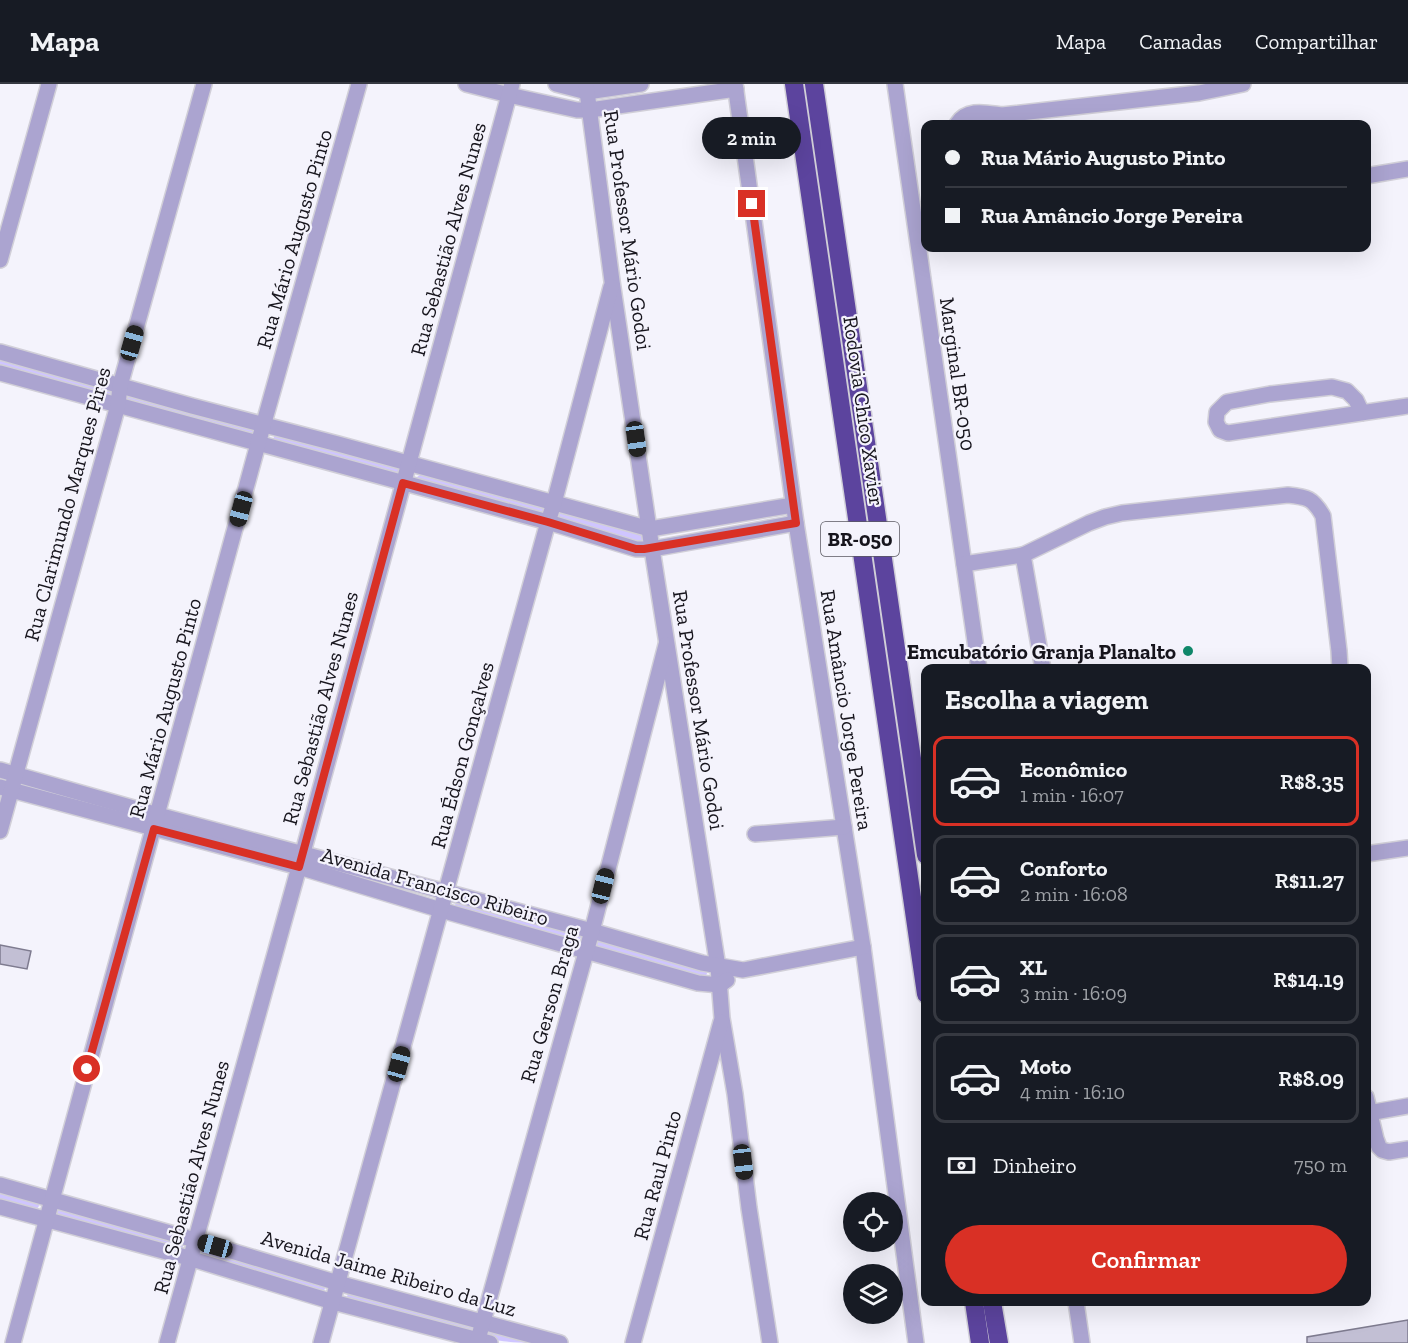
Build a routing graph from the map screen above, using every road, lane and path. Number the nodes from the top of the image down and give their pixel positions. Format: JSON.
{"nodes":[{"id":1,"x":49,"y":84,"type":"edge"},
{"id":2,"x":204,"y":84,"type":"edge"},
{"id":3,"x":359,"y":84,"type":"edge"},
{"id":4,"x":466,"y":84,"type":"edge"},
{"id":5,"x":556,"y":84,"type":"edge"},
{"id":6,"x":641,"y":84,"type":"edge"},
{"id":7,"x":794,"y":84,"type":"edge"},
{"id":8,"x":814,"y":84,"type":"edge"},
{"id":9,"x":895,"y":84,"type":"edge"},
{"id":10,"x":1243,"y":84,"type":"edge"},
{"id":11,"x":735,"y":86,"type":"edge"},
{"id":12,"x":586,"y":88,"type":"edge"},
{"id":13,"x":510,"y":90,"type":"edge"},
{"id":14,"x":590,"y":110,"type":"junction"},
{"id":15,"x":960,"y":120,"type":"edge"},
{"id":16,"x":1003,"y":120,"type":"edge"},
{"id":17,"x":1408,"y":169,"type":"edge"},
{"id":18,"x":1371,"y":175,"type":"edge"},
{"id":19,"x":921,"y":234,"type":"edge"},
{"id":20,"x":923,"y":252,"type":"edge"},
{"id":21,"x":0,"y":260,"type":"edge"},
{"id":22,"x":612,"y":281,"type":"junction"},
{"id":23,"x":0,"y":352,"type":"edge"},
{"id":24,"x":0,"y":373,"type":"edge"},
{"id":25,"x":120,"y":386,"type":"junction"},
{"id":26,"x":118,"y":405,"type":"junction"},
{"id":27,"x":1408,"y":406,"type":"edge"},
{"id":28,"x":1362,"y":413,"type":"junction"},
{"id":29,"x":264,"y":424,"type":"junction"},
{"id":30,"x":258,"y":444,"type":"junction"},
{"id":31,"x":408,"y":464,"type":"junction"},
{"id":32,"x":403,"y":483,"type":"junction"},
{"id":33,"x":554,"y":503,"type":"junction"},
{"id":34,"x":794,"y":505,"type":"junction"},
{"id":35,"x":548,"y":522,"type":"junction"},
{"id":36,"x":796,"y":523,"type":"junction"},
{"id":37,"x":650,"y":529,"type":"junction"},
{"id":38,"x":652,"y":549,"type":"junction"},
{"id":39,"x":1023,"y":555,"type":"junction"},
{"id":40,"x":964,"y":564,"type":"junction"},
{"id":41,"x":667,"y":639,"type":"junction"},
{"id":42,"x":978,"y":664,"type":"edge"},
{"id":43,"x":1042,"y":664,"type":"edge"},
{"id":44,"x":1340,"y":664,"type":"edge"},
{"id":45,"x":0,"y":770,"type":"edge"},
{"id":46,"x":16,"y":774,"type":"junction"},
{"id":47,"x":6,"y":788,"type":"edge"},
{"id":48,"x":920,"y":790,"type":"edge"},
{"id":49,"x":156,"y":822,"type":"junction"},
{"id":50,"x":844,"y":827,"type":"junction"},
{"id":51,"x":0,"y":831,"type":"edge"},
{"id":52,"x":756,"y":834,"type":"dead end"},
{"id":53,"x":1408,"y":848,"type":"edge"},
{"id":54,"x":1371,"y":853,"type":"edge"},
{"id":55,"x":301,"y":860,"type":"junction"},
{"id":56,"x":446,"y":892,"type":"junction"},
{"id":57,"x":441,"y":910,"type":"junction"},
{"id":58,"x":592,"y":931,"type":"junction"},
{"id":59,"x":863,"y":948,"type":"junction"},
{"id":60,"x":586,"y":951,"type":"junction"},
{"id":61,"x":921,"y":960,"type":"edge"},
{"id":62,"x":718,"y":967,"type":"junction"},
{"id":63,"x":743,"y":970,"type":"junction"},
{"id":64,"x":720,"y":985,"type":"junction"},
{"id":65,"x":722,"y":1018,"type":"junction"},
{"id":66,"x":1371,"y":1105,"type":"edge"},
{"id":67,"x":1408,"y":1106,"type":"edge"},
{"id":68,"x":1371,"y":1118,"type":"edge"},
{"id":69,"x":1408,"y":1149,"type":"edge"},
{"id":70,"x":0,"y":1185,"type":"edge"},
{"id":71,"x":51,"y":1200,"type":"junction"},
{"id":72,"x":0,"y":1207,"type":"edge"},
{"id":73,"x":47,"y":1220,"type":"junction"},
{"id":74,"x":195,"y":1240,"type":"junction"},
{"id":75,"x":189,"y":1258,"type":"junction"},
{"id":76,"x":338,"y":1283,"type":"junction"},
{"id":77,"x":333,"y":1302,"type":"junction"},
{"id":78,"x":975,"y":1306,"type":"edge"},
{"id":79,"x":993,"y":1306,"type":"edge"},
{"id":80,"x":1077,"y":1306,"type":"edge"},
{"id":81,"x":483,"y":1321,"type":"junction"},
{"id":82,"x":482,"y":1342,"type":"edge"},
{"id":83,"x":13,"y":1343,"type":"edge"},
{"id":84,"x":167,"y":1343,"type":"edge"},
{"id":85,"x":321,"y":1343,"type":"edge"},
{"id":86,"x":560,"y":1343,"type":"edge"},
{"id":87,"x":633,"y":1343,"type":"edge"},
{"id":88,"x":770,"y":1343,"type":"edge"},
{"id":89,"x":916,"y":1343,"type":"edge"},
{"id":90,"x":980,"y":1343,"type":"edge"},
{"id":91,"x":999,"y":1343,"type":"edge"},
{"id":92,"x":1082,"y":1343,"type":"edge"}],
"edges":[{"from":1,"to":21,"type":"street"},
{"from":2,"to":25,"type":"street","name":"Rua Clarimundo Marques Pires"},
{"from":3,"to":29,"type":"street","name":"Rua Mário Augusto Pinto"},
{"from":4,"to":13,"type":"street"},
{"from":5,"to":12,"type":"street"},
{"from":6,"to":12,"type":"street"},
{"from":7,"to":61,"type":"highway","name":"Rodovia Chico Xavier","number":"BR-050"},
{"from":8,"to":48,"type":"highway","name":"Rodovia Chico Xavier","number":"BR-050"},
{"from":9,"to":19,"type":"street","name":"Marginal BR-050"},
{"from":10,"to":16,"type":"street"},
{"from":11,"to":14,"type":"street"},
{"from":11,"to":34,"type":"street","name":"Rua Amâncio Jorge Pereira"},
{"from":12,"to":14,"type":"street","name":"Rua Professor Mário Godoi"},
{"from":13,"to":14,"type":"street"},
{"from":13,"to":31,"type":"street","name":"Rua Sebastião Alves Nunes"},
{"from":14,"to":22,"type":"street","name":"Rua Professor Mário Godoi"},
{"from":15,"to":16,"type":"street"},
{"from":17,"to":18,"type":"street"},
{"from":20,"to":40,"type":"street","name":"Marginal BR-050"},
{"from":22,"to":33,"type":"street","name":"Rua Édson Gonçalves"},
{"from":22,"to":37,"type":"street","name":"Rua Professor Mário Godoi"},
{"from":23,"to":25,"type":"street"},
{"from":24,"to":26,"type":"street"},
{"from":25,"to":26,"type":"street","name":"Rua Clarimundo Marques Pires"},
{"from":25,"to":29,"type":"street"},
{"from":26,"to":30,"type":"street"},
{"from":26,"to":46,"type":"street","name":"Rua Clarimundo Marques Pires"},
{"from":27,"to":28,"type":"street"},
{"from":28,"to":28,"type":"street"},
{"from":29,"to":30,"type":"street","name":"Rua Mário Augusto Pinto"},
{"from":29,"to":31,"type":"street"},
{"from":30,"to":32,"type":"street"},
{"from":30,"to":49,"type":"street","name":"Rua Mário Augusto Pinto"},
{"from":31,"to":32,"type":"street","name":"Rua Sebastião Alves Nunes"},
{"from":31,"to":33,"type":"street"},
{"from":32,"to":35,"type":"street"},
{"from":32,"to":55,"type":"street","name":"Rua Sebastião Alves Nunes"},
{"from":33,"to":35,"type":"street","name":"Rua Édson Gonçalves"},
{"from":33,"to":37,"type":"street"},
{"from":34,"to":36,"type":"street","name":"Rua Amâncio Jorge Pereira"},
{"from":34,"to":37,"type":"street"},
{"from":35,"to":38,"type":"street"},
{"from":35,"to":56,"type":"street","name":"Rua Édson Gonçalves"},
{"from":36,"to":38,"type":"street"},
{"from":36,"to":50,"type":"street","name":"Rua Amâncio Jorge Pereira"},
{"from":37,"to":38,"type":"street","name":"Rua Professor Mário Godoi"},
{"from":38,"to":41,"type":"street","name":"Rua Professor Mário Godoi"},
{"from":39,"to":40,"type":"street"},
{"from":39,"to":43,"type":"street"},
{"from":39,"to":44,"type":"street"},
{"from":40,"to":42,"type":"street","name":"Marginal BR-050"},
{"from":41,"to":58,"type":"street","name":"Rua Gerson Braga"},
{"from":41,"to":62,"type":"street","name":"Rua Professor Mário Godoi"},
{"from":45,"to":46,"type":"street","name":"Avenida Francisco Ribeiro"},
{"from":46,"to":47,"type":"street","name":"Rua Clarimundo Marques Pires"},
{"from":46,"to":49,"type":"street","name":"Avenida Francisco Ribeiro"},
{"from":47,"to":49,"type":"street","name":"Avenida Francisco Ribeiro"},
{"from":47,"to":51,"type":"street","name":"Rua Clarimundo Marques Pires"},
{"from":49,"to":55,"type":"street","name":"Avenida Francisco Ribeiro"},
{"from":49,"to":71,"type":"street","name":"Rua Mário Augusto Pinto"},
{"from":50,"to":52,"type":"street"},
{"from":50,"to":59,"type":"street","name":"Rua Amâncio Jorge Pereira"},
{"from":53,"to":54,"type":"street"},
{"from":55,"to":56,"type":"street","name":"Avenida Francisco Ribeiro"},
{"from":55,"to":57,"type":"street","name":"Avenida Francisco Ribeiro"},
{"from":55,"to":74,"type":"street","name":"Rua Sebastião Alves Nunes"},
{"from":56,"to":57,"type":"street","name":"Rua Édson Gonçalves"},
{"from":56,"to":58,"type":"street","name":"Avenida Francisco Ribeiro"},
{"from":57,"to":60,"type":"street","name":"Avenida Francisco Ribeiro"},
{"from":57,"to":76,"type":"street","name":"Rua Édson Gonçalves"},
{"from":58,"to":60,"type":"street","name":"Rua Gerson Braga"},
{"from":58,"to":62,"type":"street","name":"Avenida Francisco Ribeiro"},
{"from":59,"to":63,"type":"street"},
{"from":59,"to":89,"type":"street","name":"Rua Amâncio Jorge Pereira"},
{"from":60,"to":64,"type":"street","name":"Avenida Francisco Ribeiro"},
{"from":60,"to":81,"type":"street","name":"Rua Gerson Braga"},
{"from":62,"to":63,"type":"street"},
{"from":62,"to":64,"type":"street","name":"Rua Professor Mário Godoi"},
{"from":63,"to":64,"type":"street"},
{"from":64,"to":65,"type":"street","name":"Rua Professor Mário Godoi"},
{"from":65,"to":87,"type":"street","name":"Rua Raul Pinto"},
{"from":65,"to":88,"type":"street","name":"Rua Professor Mário Godoi"},
{"from":66,"to":67,"type":"street"},
{"from":68,"to":69,"type":"street"},
{"from":70,"to":71,"type":"street","name":"Avenida Jaime Ribeiro da Luz"},
{"from":71,"to":73,"type":"street","name":"Rua Mário Augusto Pinto"},
{"from":71,"to":74,"type":"street","name":"Avenida Jaime Ribeiro da Luz"},
{"from":72,"to":73,"type":"street","name":"Avenida Jaime Ribeiro da Luz"},
{"from":73,"to":75,"type":"street","name":"Avenida Jaime Ribeiro da Luz"},
{"from":73,"to":83,"type":"street","name":"Rua Mário Augusto Pinto"},
{"from":74,"to":75,"type":"street","name":"Rua Sebastião Alves Nunes"},
{"from":74,"to":76,"type":"street","name":"Avenida Jaime Ribeiro da Luz"},
{"from":75,"to":77,"type":"street","name":"Avenida Jaime Ribeiro da Luz"},
{"from":75,"to":84,"type":"street","name":"Rua Sebastião Alves Nunes"},
{"from":76,"to":77,"type":"street","name":"Rua Édson Gonçalves"},
{"from":76,"to":81,"type":"street","name":"Avenida Jaime Ribeiro da Luz"},
{"from":77,"to":82,"type":"street","name":"Avenida Jaime Ribeiro da Luz"},
{"from":77,"to":85,"type":"street","name":"Rua Édson Gonçalves"},
{"from":78,"to":90,"type":"highway"},
{"from":79,"to":91,"type":"highway"},
{"from":80,"to":92,"type":"street"},
{"from":81,"to":82,"type":"street","name":"Rua Gerson Braga"},
{"from":81,"to":86,"type":"street","name":"Avenida Jaime Ribeiro da Luz"}]}
